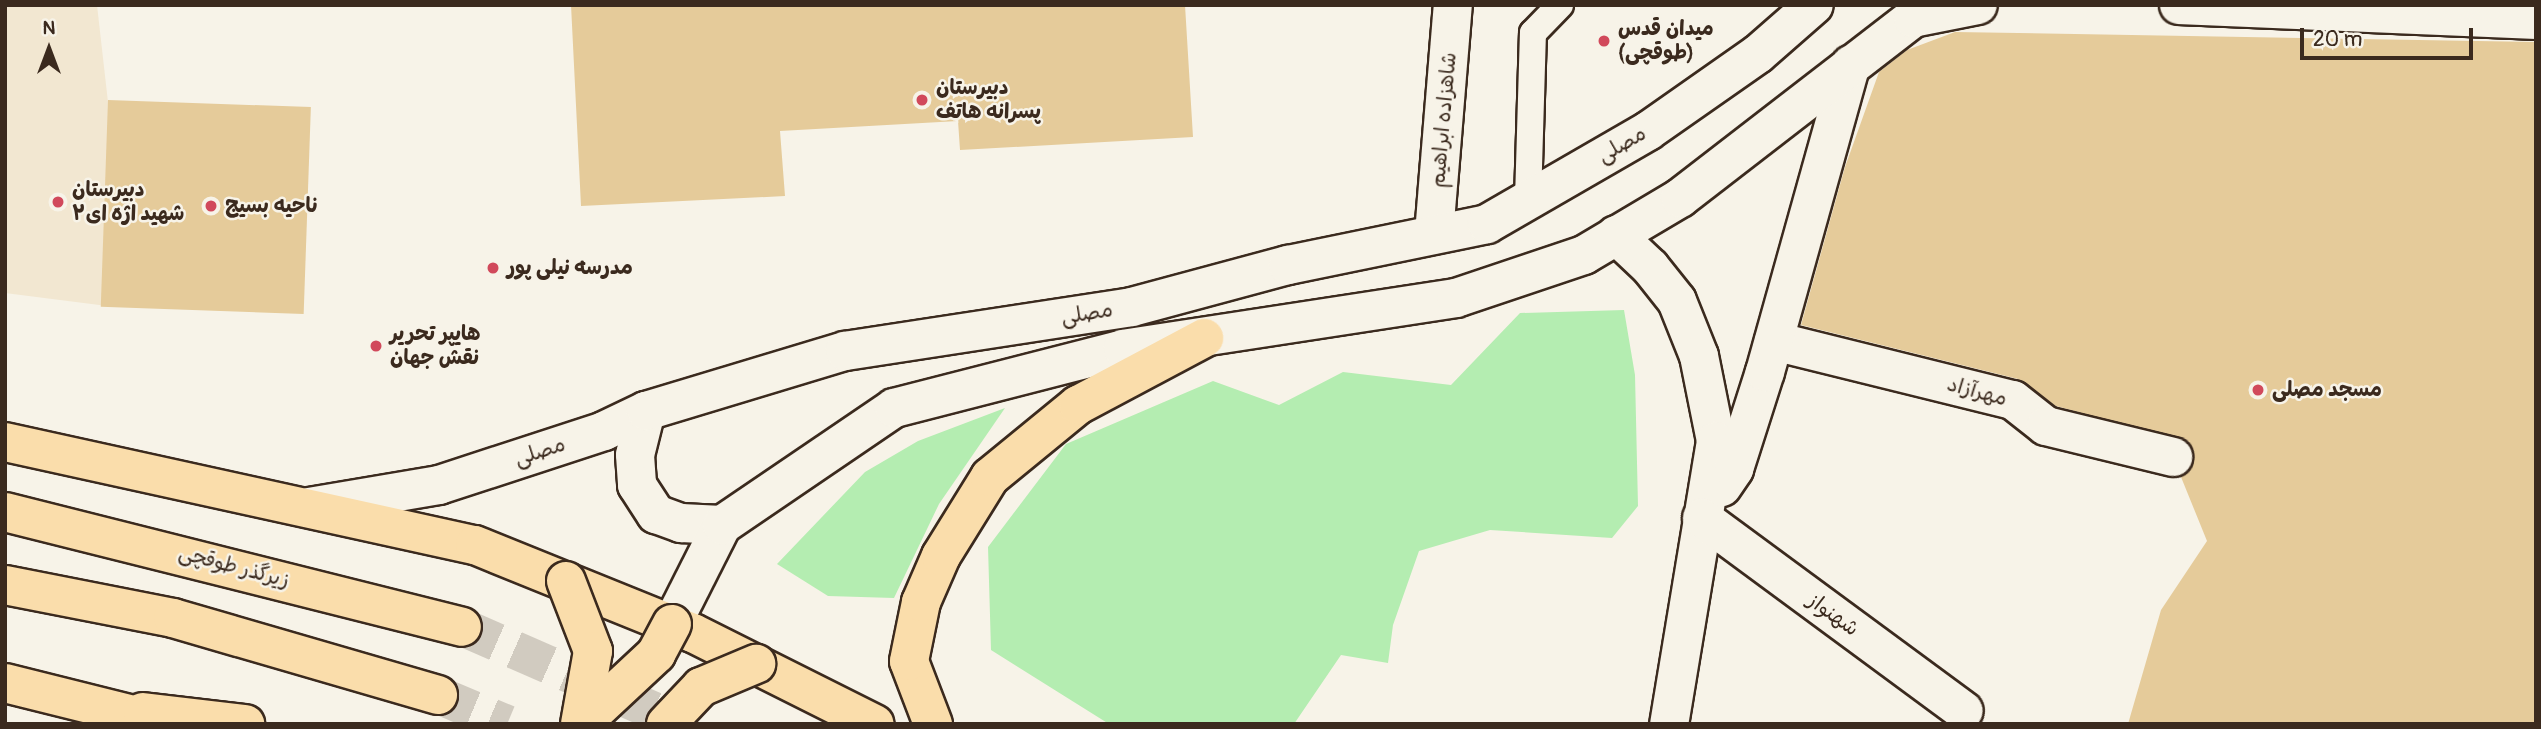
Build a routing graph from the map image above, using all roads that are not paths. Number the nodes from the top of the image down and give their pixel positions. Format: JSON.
{"nodes":[{"id":1,"x":1453,"y":5,"type":"edge"},
{"id":2,"x":1560,"y":5,"type":"edge"},
{"id":3,"x":1814,"y":5,"type":"edge"},
{"id":4,"x":1978,"y":5,"type":"edge"},
{"id":5,"x":2179,"y":5,"type":"edge"},
{"id":6,"x":2536,"y":20,"type":"edge"},
{"id":7,"x":1851,"y":65,"type":"junction"},
{"id":8,"x":1528,"y":200,"type":"junction"},
{"id":9,"x":1434,"y":234,"type":"junction"},
{"id":10,"x":1616,"y":235,"type":"junction"},
{"id":11,"x":1204,"y":338,"type":"junction"},
{"id":12,"x":1774,"y":341,"type":"junction"},
{"id":13,"x":646,"y":411,"type":"junction"},
{"id":14,"x":5,"y":442,"type":"edge"},
{"id":15,"x":2173,"y":457,"type":"dead end"},
{"id":16,"x":309,"y":507,"type":"junction"},
{"id":17,"x":5,"y":512,"type":"edge"},
{"id":18,"x":1702,"y":518,"type":"junction"},
{"id":19,"x":722,"y":525,"type":"junction"},
{"id":20,"x":566,"y":581,"type":"junction"},
{"id":21,"x":5,"y":585,"type":"edge"},
{"id":22,"x":672,"y":624,"type":"junction"},
{"id":23,"x":462,"y":627,"type":"tunnel mouth"},
{"id":24,"x":756,"y":664,"type":"junction"},
{"id":25,"x":5,"y":683,"type":"edge"},
{"id":26,"x":439,"y":695,"type":"tunnel mouth"},
{"id":27,"x":123,"y":709,"type":"junction"},
{"id":28,"x":1965,"y":711,"type":"dead end"},
{"id":29,"x":169,"y":724,"type":"edge"},
{"id":30,"x":245,"y":724,"type":"edge"},
{"id":31,"x":581,"y":724,"type":"edge"},
{"id":32,"x":666,"y":724,"type":"edge"},
{"id":33,"x":874,"y":724,"type":"edge"},
{"id":34,"x":933,"y":724,"type":"edge"},
{"id":35,"x":1669,"y":724,"type":"edge"}],
"edges":[{"from":1,"to":9,"type":"main road","name":"شاهزاده ابراهیم"},
{"from":2,"to":8,"type":"lane"},
{"from":3,"to":8,"type":"main road","name":"مصلی"},
{"from":4,"to":7,"type":"main road","name":"مصلی"},
{"from":5,"to":6,"type":"main road"},
{"from":7,"to":10,"type":"main road","name":"مصلی"},
{"from":7,"to":12,"type":"main road"},
{"from":8,"to":9,"type":"main road","name":"مصلی"},
{"from":9,"to":13,"type":"main road","name":"مصلی"},
{"from":10,"to":11,"type":"main road","name":"مصلی"},
{"from":10,"to":18,"type":"main road"},
{"from":11,"to":19,"type":"main road","name":"مصلی"},
{"from":11,"to":34,"type":"main road"},
{"from":12,"to":15,"type":"main road","name":"مهرآزاد"},
{"from":12,"to":18,"type":"main road"},
{"from":13,"to":16,"type":"main road","name":"مصلی"},
{"from":13,"to":19,"type":"main road"},
{"from":14,"to":16,"type":"main road"},
{"from":16,"to":20,"type":"main road"},
{"from":17,"to":23,"type":"main road","name":"زیرگذر طوقچی"},
{"from":18,"to":28,"type":"main road","name":"شهنواز"},
{"from":18,"to":35,"type":"main road"},
{"from":19,"to":22,"type":"main road","name":"مصلی"},
{"from":20,"to":22,"type":"main road"},
{"from":20,"to":31,"type":"main road","bridge":true},
{"from":21,"to":26,"type":"main road"},
{"from":22,"to":24,"type":"main road"},
{"from":22,"to":31,"type":"main road","bridge":true},
{"from":24,"to":32,"type":"main road","bridge":true},
{"from":24,"to":33,"type":"main road"},
{"from":25,"to":27,"type":"main road"},
{"from":27,"to":29,"type":"main road"},
{"from":27,"to":30,"type":"main road"}]}
